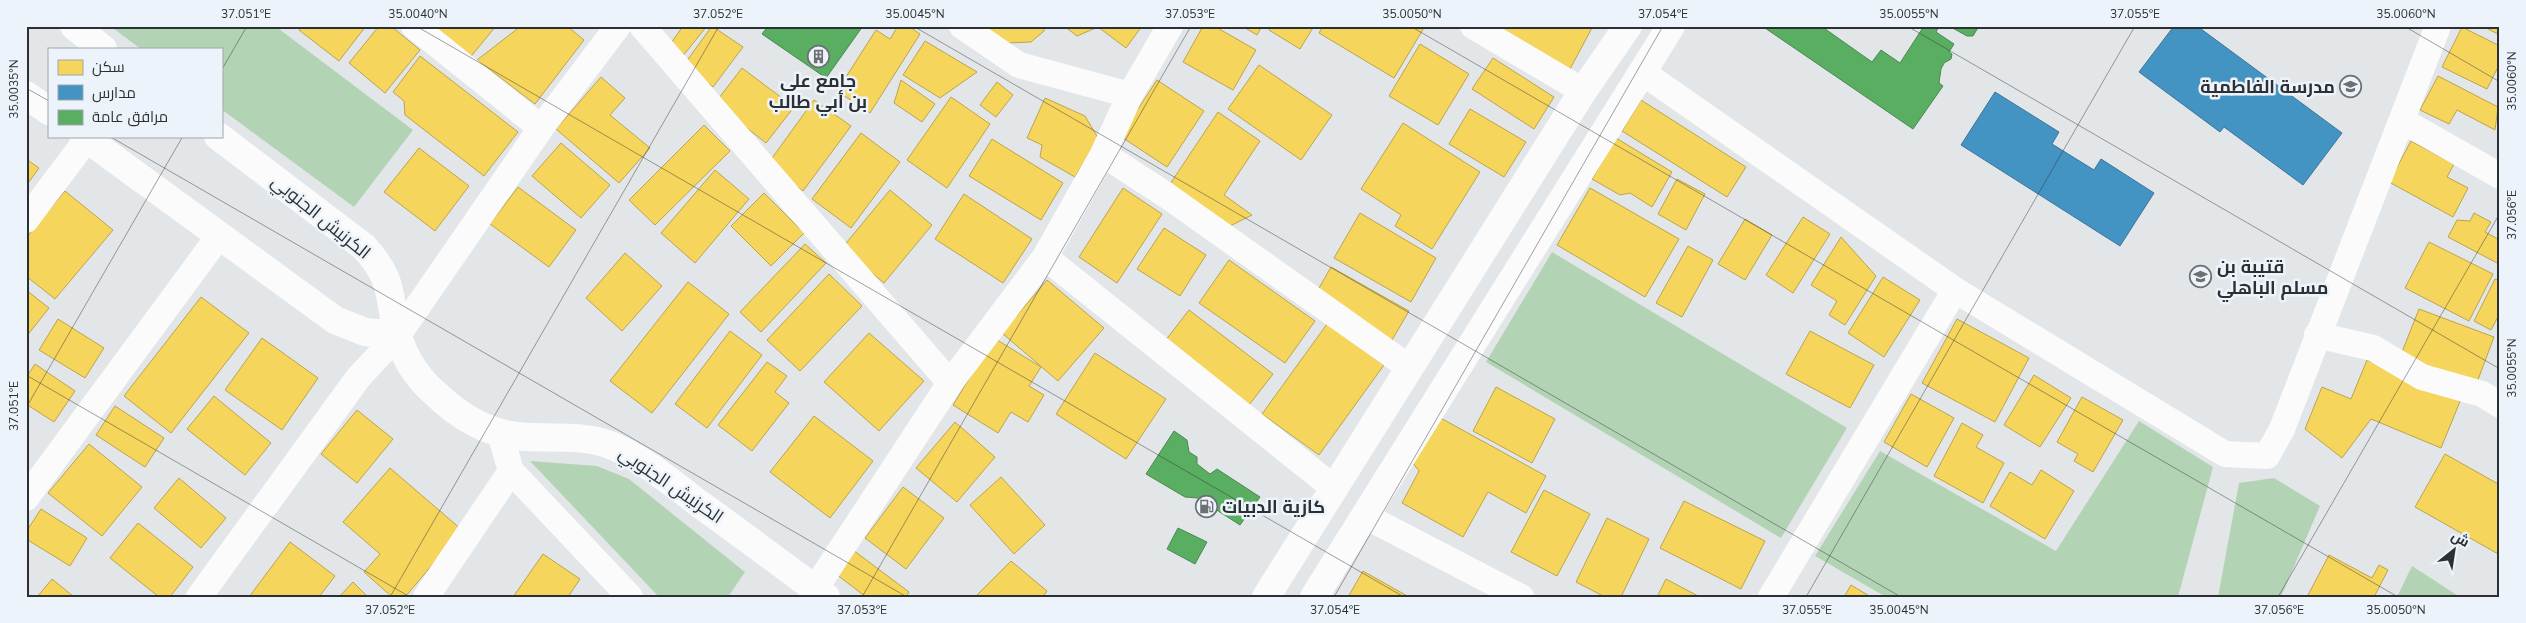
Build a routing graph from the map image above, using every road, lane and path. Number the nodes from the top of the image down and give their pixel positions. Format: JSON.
{"nodes":[{"id":1,"x":74,"y":26,"type":"edge"},
{"id":2,"x":414,"y":26,"type":"edge"},
{"id":3,"x":618,"y":26,"type":"edge"},
{"id":4,"x":642,"y":26,"type":"edge"},
{"id":5,"x":962,"y":26,"type":"edge"},
{"id":6,"x":1170,"y":26,"type":"edge"},
{"id":7,"x":1473,"y":26,"type":"edge"},
{"id":8,"x":1628,"y":26,"type":"edge"},
{"id":9,"x":1671,"y":26,"type":"edge"},
{"id":10,"x":2438,"y":26,"type":"edge"},
{"id":11,"x":102,"y":48,"type":"edge"},
{"id":12,"x":1642,"y":72,"type":"junction"},
{"id":13,"x":1583,"y":91,"type":"junction"},
{"id":14,"x":26,"y":95,"type":"edge"},
{"id":15,"x":1130,"y":95,"type":"junction"},
{"id":16,"x":48,"y":110,"type":"edge"},
{"id":17,"x":2403,"y":121,"type":"junction"},
{"id":18,"x":541,"y":128,"type":"junction"},
{"id":19,"x":85,"y":138,"type":"edge"},
{"id":20,"x":221,"y":138,"type":"edge"},
{"id":21,"x":1103,"y":154,"type":"junction"},
{"id":22,"x":2500,"y":176,"type":"edge"},
{"id":23,"x":26,"y":220,"type":"edge"},
{"id":24,"x":219,"y":236,"type":"junction"},
{"id":25,"x":1044,"y":257,"type":"junction"},
{"id":26,"x":1955,"y":290,"type":"junction"},
{"id":27,"x":398,"y":335,"type":"junction"},
{"id":28,"x":2317,"y":335,"type":"junction"},
{"id":29,"x":1410,"y":368,"type":"junction"},
{"id":30,"x":950,"y":383,"type":"junction"},
{"id":31,"x":2500,"y":405,"type":"edge"},
{"id":32,"x":500,"y":433,"type":"junction"},
{"id":33,"x":511,"y":471,"type":"junction"},
{"id":34,"x":1335,"y":489,"type":"junction"},
{"id":35,"x":26,"y":498,"type":"edge"},
{"id":36,"x":1365,"y":516,"type":"junction"},
{"id":37,"x":821,"y":593,"type":"edge"},
{"id":38,"x":199,"y":597,"type":"edge"},
{"id":39,"x":426,"y":597,"type":"edge"},
{"id":40,"x":630,"y":597,"type":"edge"},
{"id":41,"x":1266,"y":597,"type":"edge"},
{"id":42,"x":1314,"y":597,"type":"edge"},
{"id":43,"x":1521,"y":597,"type":"edge"},
{"id":44,"x":1771,"y":597,"type":"edge"}],
"edges":[{"from":1,"to":11,"type":"main road"},
{"from":2,"to":18,"type":"street"},
{"from":3,"to":18,"type":"street"},
{"from":4,"to":30,"type":"street"},
{"from":5,"to":15,"type":"street"},
{"from":6,"to":15,"type":"street"},
{"from":7,"to":13,"type":"street"},
{"from":8,"to":13,"type":"main road"},
{"from":9,"to":12,"type":"main road"},
{"from":10,"to":17,"type":"street"},
{"from":12,"to":26,"type":"street"},
{"from":12,"to":36,"type":"main road"},
{"from":13,"to":29,"type":"main road"},
{"from":14,"to":16,"type":"main road"},
{"from":15,"to":21,"type":"street"},
{"from":17,"to":22,"type":"street"},
{"from":17,"to":28,"type":"street"},
{"from":18,"to":27,"type":"street"},
{"from":19,"to":23,"type":"street"},
{"from":19,"to":24,"type":"main road"},
{"from":20,"to":27,"type":"main road","name":"الكرنيش الجنوبي"},
{"from":21,"to":25,"type":"street"},
{"from":21,"to":29,"type":"street"},
{"from":24,"to":27,"type":"main road"},
{"from":24,"to":35,"type":"street"},
{"from":25,"to":30,"type":"street"},
{"from":25,"to":34,"type":"street"},
{"from":26,"to":28,"type":"street"},
{"from":26,"to":44,"type":"street"},
{"from":27,"to":32,"type":"main road","name":"الكرنيش الجنوبي"},
{"from":27,"to":38,"type":"street"},
{"from":28,"to":31,"type":"street"},
{"from":29,"to":34,"type":"main road"},
{"from":30,"to":37,"type":"street"},
{"from":32,"to":33,"type":"street"},
{"from":32,"to":37,"type":"main road","name":"الكرنيش الجنوبي"},
{"from":33,"to":39,"type":"street"},
{"from":33,"to":40,"type":"street"},
{"from":34,"to":41,"type":"main road"},
{"from":36,"to":42,"type":"main road"},
{"from":36,"to":43,"type":"street"}]}
